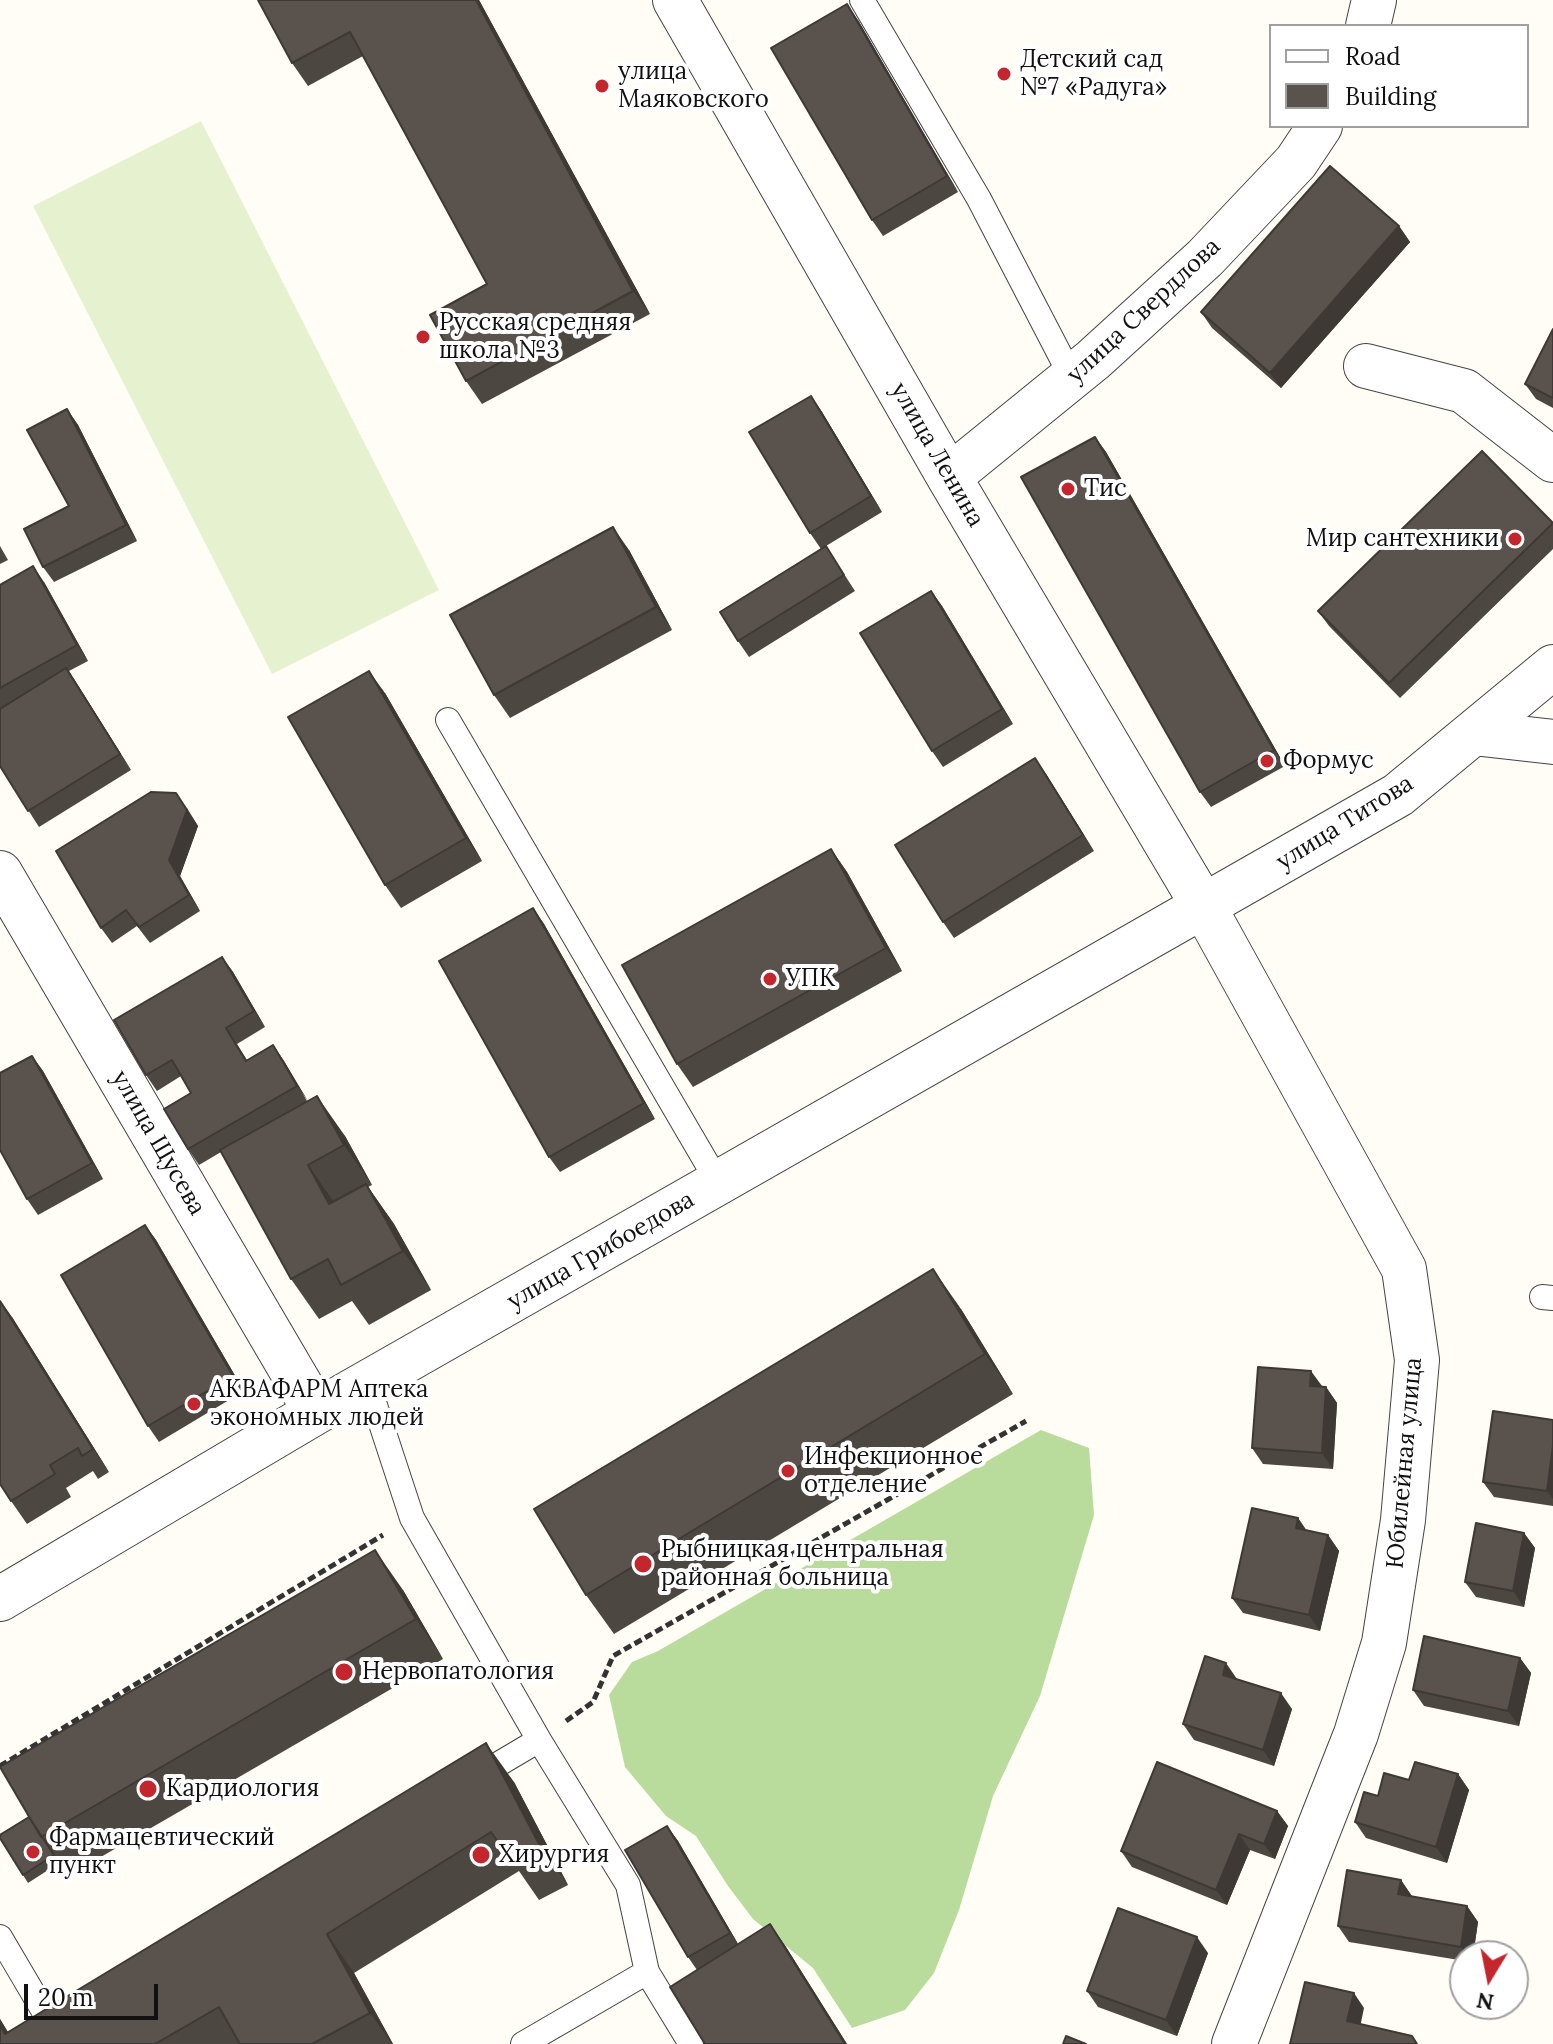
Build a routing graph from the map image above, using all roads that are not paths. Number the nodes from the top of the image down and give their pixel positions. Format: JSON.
{"nodes":[{"id":1,"x":675,"y":0,"type":"edge"},
{"id":2,"x":862,"y":0,"type":"edge"},
{"id":3,"x":1374,"y":0,"type":"edge"},
{"id":4,"x":1368,"y":24,"type":"edge"},
{"id":5,"x":1319,"y":128,"type":"edge"},
{"id":6,"x":1366,"y":366,"type":"dead end"},
{"id":7,"x":1072,"y":378,"type":"junction"},
{"id":8,"x":1553,"y":460,"type":"edge"},
{"id":9,"x":949,"y":477,"type":"junction"},
{"id":10,"x":1553,"y":667,"type":"edge"},
{"id":11,"x":448,"y":720,"type":"dead end"},
{"id":12,"x":1473,"y":733,"type":"junction"},
{"id":13,"x":1553,"y":742,"type":"edge"},
{"id":14,"x":0,"y":873,"type":"edge"},
{"id":15,"x":1204,"y":907,"type":"junction"},
{"id":16,"x":719,"y":1184,"type":"junction"},
{"id":17,"x":368,"y":1384,"type":"junction"},
{"id":18,"x":316,"y":1412,"type":"junction"},
{"id":19,"x":0,"y":1599,"type":"edge"},
{"id":20,"x":539,"y":1740,"type":"junction"},
{"id":21,"x":458,"y":1788,"type":"edge"},
{"id":22,"x":0,"y":1937,"type":"edge"},
{"id":23,"x":647,"y":1972,"type":"junction"},
{"id":24,"x":80,"y":2011,"type":"edge"},
{"id":25,"x":523,"y":2044,"type":"edge"},
{"id":26,"x":691,"y":2044,"type":"edge"},
{"id":27,"x":1234,"y":2044,"type":"edge"}],
"edges":[{"from":1,"to":9,"type":"street","name":"улица Ленина"},
{"from":2,"to":7,"type":"lane"},
{"from":3,"to":4,"type":"street"},
{"from":5,"to":7,"type":"street","name":"улица Свердлова"},
{"from":6,"to":8,"type":"street"},
{"from":7,"to":9,"type":"street","name":"улица Свердлова"},
{"from":9,"to":15,"type":"street","name":"улица Ленина"},
{"from":10,"to":12,"type":"street","name":"улица Титова"},
{"from":11,"to":16,"type":"lane"},
{"from":12,"to":13,"type":"street"},
{"from":12,"to":15,"type":"street","name":"улица Титова"},
{"from":14,"to":18,"type":"street","name":"улица Щусева"},
{"from":15,"to":16,"type":"street","name":"улица Грибоедова"},
{"from":15,"to":27,"type":"street","name":"Юбилейная улица"},
{"from":16,"to":17,"type":"street","name":"улица Грибоедова"},
{"from":17,"to":18,"type":"street","name":"улица Грибоедова"},
{"from":17,"to":20,"type":"lane"},
{"from":18,"to":19,"type":"street","name":"улица Грибоедова"},
{"from":20,"to":21,"type":"lane"},
{"from":20,"to":23,"type":"lane"},
{"from":22,"to":24,"type":"lane"},
{"from":23,"to":25,"type":"lane"},
{"from":23,"to":26,"type":"lane"}]}
